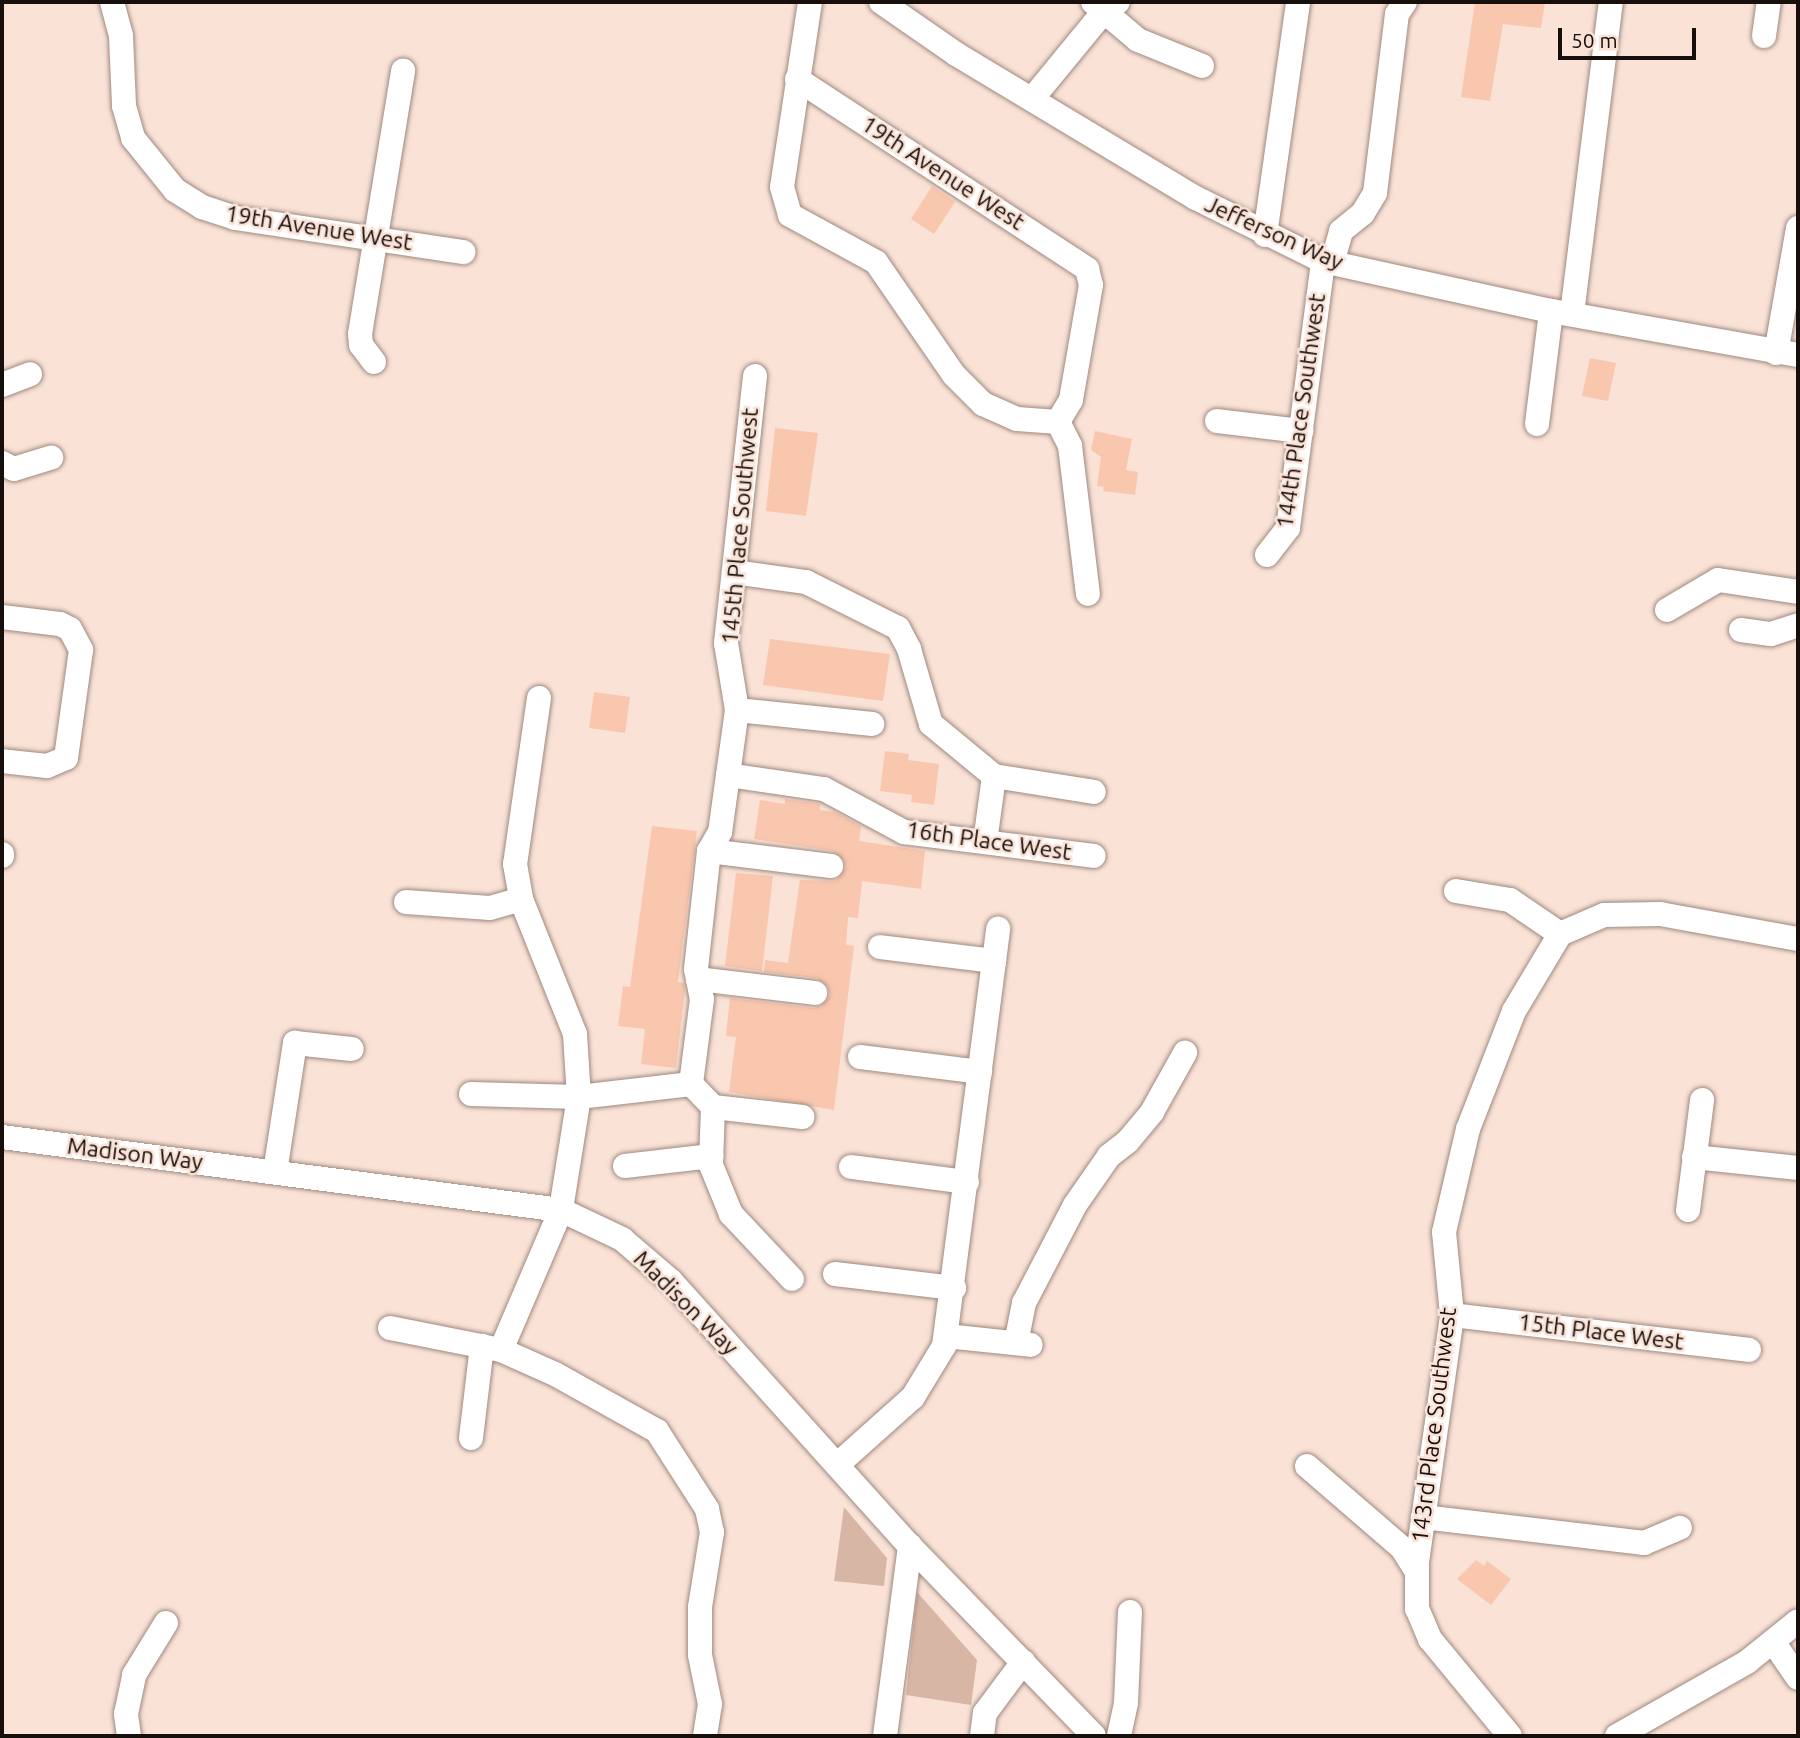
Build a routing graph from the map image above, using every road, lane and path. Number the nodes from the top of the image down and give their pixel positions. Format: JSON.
{"nodes":[{"id":1,"x":112,"y":2,"type":"edge"},
{"id":2,"x":810,"y":2,"type":"edge"},
{"id":3,"x":881,"y":2,"type":"edge"},
{"id":4,"x":1298,"y":2,"type":"edge"},
{"id":5,"x":1405,"y":2,"type":"edge"},
{"id":6,"x":1611,"y":2,"type":"edge"},
{"id":7,"x":1769,"y":2,"type":"edge"},
{"id":8,"x":1105,"y":4,"type":"edge"},
{"id":9,"x":906,"y":11,"type":"edge"},
{"id":10,"x":1765,"y":36,"type":"dead end"},
{"id":11,"x":1202,"y":66,"type":"dead end"},
{"id":12,"x":403,"y":69,"type":"dead end"},
{"id":13,"x":797,"y":79,"type":"junction"},
{"id":14,"x":1032,"y":99,"type":"junction"},
{"id":15,"x":1798,"y":228,"type":"edge"},
{"id":16,"x":1265,"y":235,"type":"junction"},
{"id":17,"x":374,"y":238,"type":"junction"},
{"id":18,"x":463,"y":252,"type":"dead end"},
{"id":19,"x":1328,"y":262,"type":"junction"},
{"id":20,"x":1562,"y":313,"type":"junction"},
{"id":21,"x":1787,"y":354,"type":"edge"},
{"id":22,"x":374,"y":362,"type":"dead end"},
{"id":23,"x":30,"y":374,"type":"dead end"},
{"id":24,"x":755,"y":376,"type":"dead end"},
{"id":25,"x":2,"y":385,"type":"edge"},
{"id":26,"x":1217,"y":421,"type":"dead end"},
{"id":27,"x":1058,"y":422,"type":"junction"},
{"id":28,"x":1537,"y":424,"type":"dead end"},
{"id":29,"x":1301,"y":431,"type":"junction"},
{"id":30,"x":51,"y":458,"type":"dead end"},
{"id":31,"x":2,"y":463,"type":"edge"},
{"id":32,"x":1267,"y":555,"type":"dead end"},
{"id":33,"x":734,"y":572,"type":"junction"},
{"id":34,"x":1798,"y":592,"type":"edge"},
{"id":35,"x":1088,"y":594,"type":"dead end"},
{"id":36,"x":1667,"y":610,"type":"dead end"},
{"id":37,"x":2,"y":617,"type":"edge"},
{"id":38,"x":1798,"y":625,"type":"edge"},
{"id":39,"x":1741,"y":630,"type":"dead end"},
{"id":40,"x":539,"y":698,"type":"dead end"},
{"id":41,"x":737,"y":710,"type":"junction"},
{"id":42,"x":872,"y":724,"type":"dead end"},
{"id":43,"x":2,"y":761,"type":"edge"},
{"id":44,"x":728,"y":775,"type":"junction"},
{"id":45,"x":994,"y":776,"type":"junction"},
{"id":46,"x":1094,"y":792,"type":"dead end"},
{"id":47,"x":985,"y":842,"type":"junction"},
{"id":48,"x":709,"y":852,"type":"junction"},
{"id":49,"x":1093,"y":856,"type":"dead end"},
{"id":50,"x":831,"y":866,"type":"dead end"},
{"id":51,"x":1456,"y":891,"type":"dead end"},
{"id":52,"x":521,"y":898,"type":"junction"},
{"id":53,"x":406,"y":902,"type":"dead end"},
{"id":54,"x":998,"y":928,"type":"dead end"},
{"id":55,"x":1560,"y":934,"type":"junction"},
{"id":56,"x":1798,"y":939,"type":"edge"},
{"id":57,"x":880,"y":947,"type":"dead end"},
{"id":58,"x":994,"y":961,"type":"junction"},
{"id":59,"x":698,"y":979,"type":"junction"},
{"id":60,"x":815,"y":993,"type":"dead end"},
{"id":61,"x":352,"y":1049,"type":"dead end"},
{"id":62,"x":1185,"y":1053,"type":"dead end"},
{"id":63,"x":860,"y":1057,"type":"dead end"},
{"id":64,"x":980,"y":1072,"type":"junction"},
{"id":65,"x":691,"y":1084,"type":"junction"},
{"id":66,"x":471,"y":1094,"type":"dead end"},
{"id":67,"x":579,"y":1097,"type":"junction"},
{"id":68,"x":1702,"y":1100,"type":"dead end"},
{"id":69,"x":713,"y":1107,"type":"junction"},
{"id":70,"x":802,"y":1117,"type":"dead end"},
{"id":71,"x":2,"y":1137,"type":"edge"},
{"id":72,"x":1694,"y":1157,"type":"junction"},
{"id":73,"x":711,"y":1161,"type":"junction"},
{"id":74,"x":625,"y":1166,"type":"dead end"},
{"id":75,"x":851,"y":1167,"type":"dead end"},
{"id":76,"x":1798,"y":1168,"type":"edge"},
{"id":77,"x":275,"y":1172,"type":"junction"},
{"id":78,"x":967,"y":1182,"type":"junction"},
{"id":79,"x":561,"y":1210,"type":"junction"},
{"id":80,"x":1688,"y":1210,"type":"dead end"},
{"id":81,"x":835,"y":1274,"type":"dead end"},
{"id":82,"x":792,"y":1279,"type":"dead end"},
{"id":83,"x":954,"y":1288,"type":"junction"},
{"id":84,"x":1452,"y":1315,"type":"junction"},
{"id":85,"x":390,"y":1328,"type":"dead end"},
{"id":86,"x":946,"y":1336,"type":"junction"},
{"id":87,"x":492,"y":1348,"type":"junction"},
{"id":88,"x":1749,"y":1350,"type":"dead end"},
{"id":89,"x":471,"y":1438,"type":"dead end"},
{"id":90,"x":837,"y":1465,"type":"junction"},
{"id":91,"x":1307,"y":1466,"type":"dead end"},
{"id":92,"x":1423,"y":1517,"type":"junction"},
{"id":93,"x":1680,"y":1528,"type":"dead end"},
{"id":94,"x":911,"y":1546,"type":"junction"},
{"id":95,"x":1417,"y":1567,"type":"junction"},
{"id":96,"x":1130,"y":1612,"type":"dead end"},
{"id":97,"x":1798,"y":1621,"type":"edge"},
{"id":98,"x":166,"y":1623,"type":"dead end"},
{"id":99,"x":1774,"y":1643,"type":"junction"},
{"id":100,"x":1023,"y":1662,"type":"junction"},
{"id":101,"x":1798,"y":1678,"type":"edge"},
{"id":102,"x":1645,"y":1729,"type":"edge"},
{"id":103,"x":129,"y":1736,"type":"edge"},
{"id":104,"x":705,"y":1736,"type":"edge"},
{"id":105,"x":885,"y":1736,"type":"edge"},
{"id":106,"x":982,"y":1736,"type":"edge"},
{"id":107,"x":1094,"y":1736,"type":"edge"},
{"id":108,"x":1119,"y":1736,"type":"edge"},
{"id":109,"x":1510,"y":1736,"type":"edge"},
{"id":110,"x":1618,"y":1736,"type":"edge"}],
"edges":[{"from":1,"to":17,"type":"street","name":"19th Avenue West"},
{"from":2,"to":13,"type":"street"},
{"from":3,"to":9,"type":"street","name":"Jefferson Way"},
{"from":4,"to":16,"type":"street"},
{"from":5,"to":19,"type":"street","name":"144th Place Southwest"},
{"from":6,"to":20,"type":"street"},
{"from":7,"to":10,"type":"street"},
{"from":8,"to":11,"type":"street"},
{"from":8,"to":14,"type":"street"},
{"from":9,"to":14,"type":"street","name":"Jefferson Way"},
{"from":12,"to":17,"type":"street"},
{"from":13,"to":27,"type":"street"},
{"from":13,"to":27,"type":"street","name":"19th Avenue West"},
{"from":14,"to":16,"type":"street","name":"Jefferson Way"},
{"from":15,"to":21,"type":"street"},
{"from":16,"to":19,"type":"street","name":"Jefferson Way"},
{"from":17,"to":18,"type":"street","name":"19th Avenue West"},
{"from":17,"to":22,"type":"street"},
{"from":19,"to":20,"type":"street","name":"Jefferson Way"},
{"from":19,"to":29,"type":"street","name":"144th Place Southwest"},
{"from":20,"to":21,"type":"street","name":"Jefferson Way"},
{"from":20,"to":28,"type":"street"},
{"from":23,"to":25,"type":"street"},
{"from":24,"to":33,"type":"street","name":"145th Place Southwest"},
{"from":26,"to":29,"type":"street"},
{"from":27,"to":35,"type":"street"},
{"from":29,"to":32,"type":"street","name":"144th Place Southwest"},
{"from":30,"to":31,"type":"street"},
{"from":33,"to":41,"type":"street","name":"145th Place Southwest"},
{"from":33,"to":45,"type":"street"},
{"from":34,"to":36,"type":"street"},
{"from":37,"to":43,"type":"street"},
{"from":38,"to":39,"type":"street"},
{"from":40,"to":52,"type":"street"},
{"from":41,"to":42,"type":"street"},
{"from":41,"to":44,"type":"street","name":"145th Place Southwest"},
{"from":44,"to":47,"type":"street","name":"16th Place West"},
{"from":44,"to":48,"type":"street","name":"145th Place Southwest"},
{"from":45,"to":46,"type":"street"},
{"from":45,"to":47,"type":"street"},
{"from":47,"to":49,"type":"street","name":"16th Place West"},
{"from":48,"to":50,"type":"street"},
{"from":48,"to":59,"type":"street","name":"145th Place Southwest"},
{"from":51,"to":55,"type":"street"},
{"from":52,"to":53,"type":"street"},
{"from":52,"to":67,"type":"street"},
{"from":54,"to":58,"type":"street"},
{"from":55,"to":56,"type":"street"},
{"from":55,"to":84,"type":"street","name":"143rd Place Southwest"},
{"from":57,"to":58,"type":"street"},
{"from":58,"to":64,"type":"street"},
{"from":59,"to":60,"type":"street"},
{"from":59,"to":65,"type":"street","name":"145th Place Southwest"},
{"from":61,"to":77,"type":"street"},
{"from":62,"to":86,"type":"street"},
{"from":63,"to":64,"type":"street"},
{"from":64,"to":78,"type":"street"},
{"from":65,"to":67,"type":"street"},
{"from":65,"to":69,"type":"street"},
{"from":66,"to":67,"type":"street"},
{"from":67,"to":79,"type":"street"},
{"from":68,"to":72,"type":"street"},
{"from":69,"to":70,"type":"street"},
{"from":69,"to":73,"type":"street"},
{"from":71,"to":77,"type":"street","name":"Madison Way"},
{"from":72,"to":76,"type":"street"},
{"from":72,"to":80,"type":"street"},
{"from":73,"to":74,"type":"street"},
{"from":73,"to":82,"type":"street"},
{"from":75,"to":78,"type":"street"},
{"from":77,"to":79,"type":"street","name":"Madison Way"},
{"from":78,"to":83,"type":"street"},
{"from":79,"to":87,"type":"street"},
{"from":79,"to":90,"type":"street","name":"Madison Way"},
{"from":81,"to":83,"type":"street"},
{"from":83,"to":86,"type":"street"},
{"from":84,"to":88,"type":"street","name":"15th Place West"},
{"from":84,"to":92,"type":"street","name":"143rd Place Southwest"},
{"from":85,"to":87,"type":"street"},
{"from":86,"to":90,"type":"street"},
{"from":87,"to":89,"type":"street"},
{"from":87,"to":104,"type":"street"},
{"from":90,"to":94,"type":"street","name":"Madison Way"},
{"from":91,"to":95,"type":"street"},
{"from":92,"to":93,"type":"street"},
{"from":92,"to":95,"type":"street","name":"143rd Place Southwest"},
{"from":94,"to":100,"type":"street","name":"Madison Way"},
{"from":94,"to":105,"type":"street"},
{"from":95,"to":109,"type":"street","name":"143rd Place Southwest"},
{"from":96,"to":108,"type":"street"},
{"from":97,"to":99,"type":"street"},
{"from":98,"to":103,"type":"street"},
{"from":99,"to":101,"type":"street"},
{"from":99,"to":102,"type":"street"},
{"from":100,"to":106,"type":"street"},
{"from":100,"to":107,"type":"street","name":"Madison Way"},
{"from":102,"to":110,"type":"street"}]}
